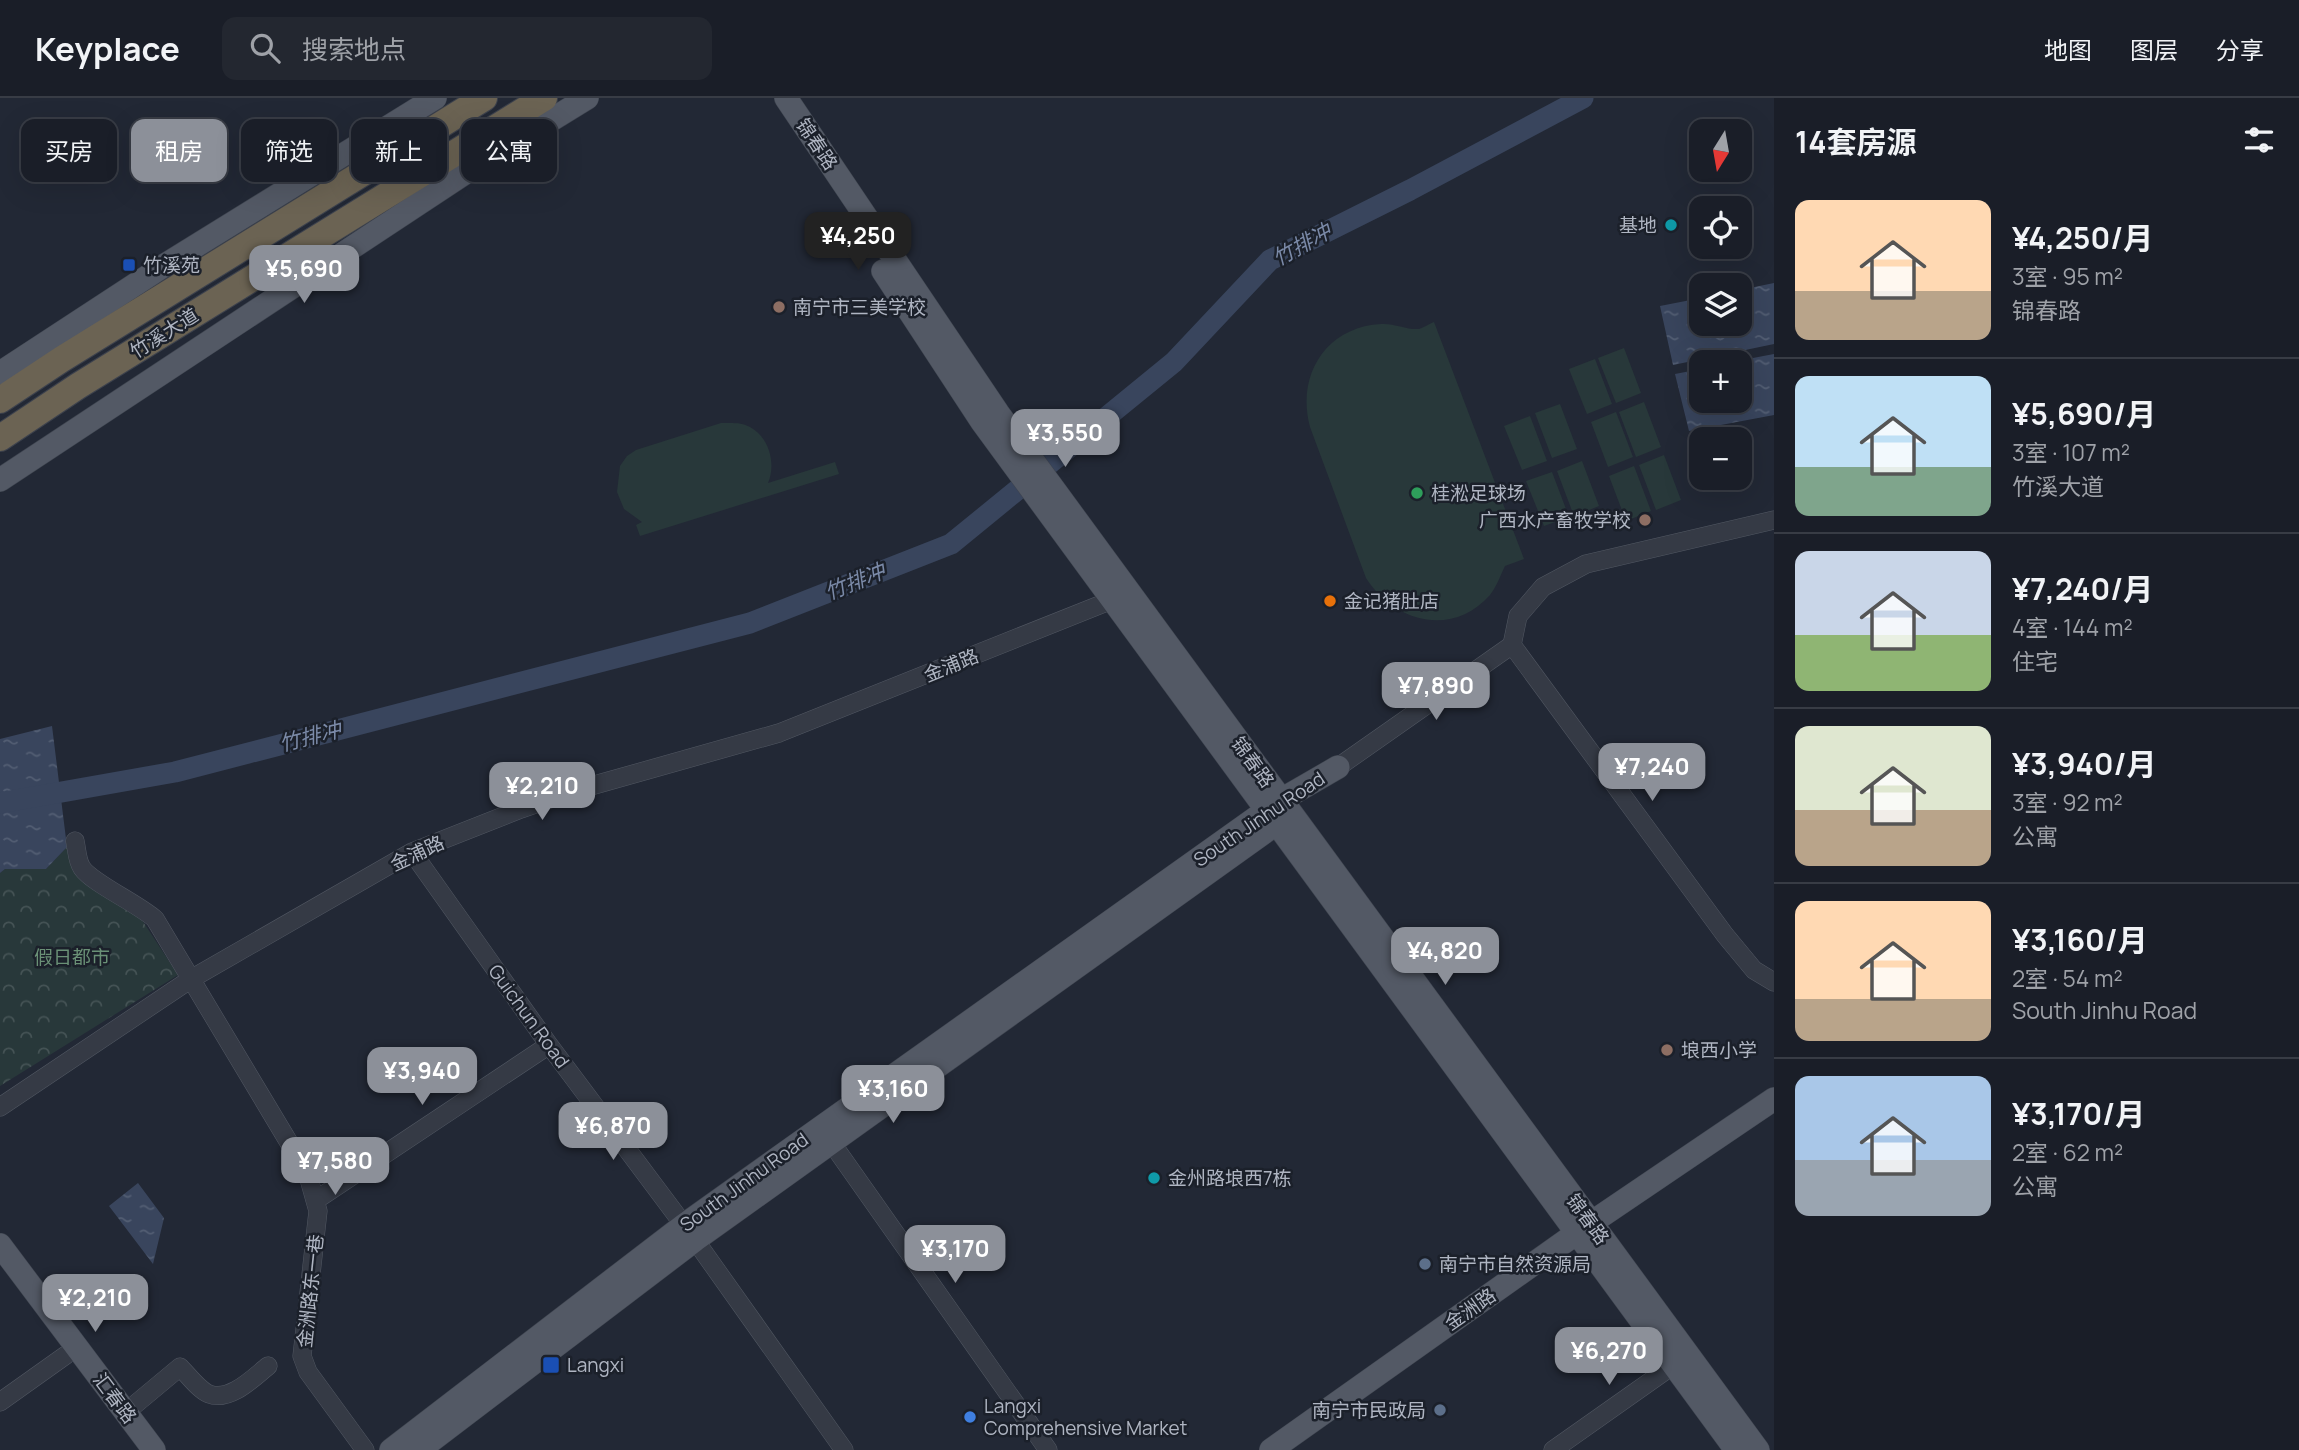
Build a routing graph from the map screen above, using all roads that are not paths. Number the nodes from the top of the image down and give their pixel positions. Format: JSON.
{"nodes":[{"id":1,"x":435,"y":98,"type":"edge"},
{"id":2,"x":484,"y":98,"type":"edge"},
{"id":3,"x":544,"y":98,"type":"edge"},
{"id":4,"x":587,"y":98,"type":"edge"},
{"id":5,"x":770,"y":98,"type":"edge"},
{"id":6,"x":786,"y":98,"type":"edge"},
{"id":7,"x":0,"y":373,"type":"edge"},
{"id":8,"x":0,"y":400,"type":"edge"},
{"id":9,"x":990,"y":418,"type":"junction"},
{"id":10,"x":0,"y":438,"type":"edge"},
{"id":11,"x":0,"y":480,"type":"edge"},
{"id":12,"x":1774,"y":520,"type":"edge"},
{"id":13,"x":1090,"y":555,"type":"junction"},
{"id":14,"x":1112,"y":600,"type":"junction"},
{"id":15,"x":1512,"y":645,"type":"junction"},
{"id":16,"x":1338,"y":766,"type":"joint"},
{"id":17,"x":1278,"y":812,"type":"junction"},
{"id":18,"x":75,"y":841,"type":"dead end"},
{"id":19,"x":412,"y":852,"type":"junction"},
{"id":20,"x":191,"y":979,"type":"junction"},
{"id":21,"x":1774,"y":982,"type":"edge"},
{"id":22,"x":549,"y":1045,"type":"junction"},
{"id":23,"x":1774,"y":1099,"type":"edge"},
{"id":24,"x":0,"y":1107,"type":"edge"},
{"id":25,"x":831,"y":1142,"type":"junction"},
{"id":26,"x":316,"y":1200,"type":"junction"},
{"id":27,"x":1584,"y":1228,"type":"junction"},
{"id":28,"x":689,"y":1232,"type":"junction"},
{"id":29,"x":0,"y":1245,"type":"edge"},
{"id":30,"x":0,"y":1267,"type":"edge"},
{"id":31,"x":66,"y":1355,"type":"junction"},
{"id":32,"x":1681,"y":1360,"type":"junction"},
{"id":33,"x":268,"y":1366,"type":"dead end"},
{"id":34,"x":0,"y":1402,"type":"edge"},
{"id":35,"x":126,"y":1412,"type":"junction"},
{"id":36,"x":840,"y":1448,"type":"edge"},
{"id":37,"x":138,"y":1450,"type":"edge"},
{"id":38,"x":154,"y":1450,"type":"edge"},
{"id":39,"x":365,"y":1450,"type":"edge"},
{"id":40,"x":391,"y":1450,"type":"edge"},
{"id":41,"x":419,"y":1450,"type":"edge"},
{"id":42,"x":1048,"y":1450,"type":"edge"},
{"id":43,"x":1271,"y":1450,"type":"edge"},
{"id":44,"x":1553,"y":1450,"type":"edge"},
{"id":45,"x":1736,"y":1450,"type":"edge"},
{"id":46,"x":1758,"y":1450,"type":"edge"}],
"edges":[{"from":1,"to":7,"type":"main road"},
{"from":2,"to":8,"type":"highway","name":"竹溪大道"},
{"from":3,"to":10,"type":"highway","name":"竹溪大道"},
{"from":4,"to":11,"type":"main road"},
{"from":5,"to":9,"type":"main road","name":"锦春路"},
{"from":6,"to":9,"type":"main road","name":"锦春路"},
{"from":9,"to":13,"type":"main road","name":"锦春路"},
{"from":12,"to":15,"type":"street"},
{"from":13,"to":14,"type":"main road","name":"锦春路"},
{"from":13,"to":17,"type":"main road","name":"锦春路"},
{"from":14,"to":17,"type":"main road","name":"锦春路"},
{"from":14,"to":19,"type":"street","name":"金浦路"},
{"from":15,"to":16,"type":"street"},
{"from":15,"to":21,"type":"street"},
{"from":16,"to":17,"type":"main road","name":"South Jinhu Road"},
{"from":17,"to":25,"type":"main road","name":"South Jinhu Road"},
{"from":17,"to":27,"type":"main road","name":"锦春路"},
{"from":17,"to":28,"type":"main road","name":"South Jinhu Road"},
{"from":18,"to":20,"type":"street","name":"金洲路东一巷"},
{"from":19,"to":20,"type":"street","name":"金浦路"},
{"from":19,"to":22,"type":"street","name":"Guichun Road"},
{"from":20,"to":24,"type":"street","name":"金浦路"},
{"from":20,"to":26,"type":"street","name":"金洲路东一巷"},
{"from":22,"to":26,"type":"street"},
{"from":22,"to":28,"type":"street","name":"Guichun Road"},
{"from":23,"to":27,"type":"main road","name":"金洲路"},
{"from":25,"to":28,"type":"main road","name":"South Jinhu Road"},
{"from":25,"to":42,"type":"street"},
{"from":26,"to":39,"type":"street","name":"金洲路东一巷"},
{"from":27,"to":32,"type":"main road","name":"锦春路"},
{"from":27,"to":43,"type":"main road","name":"金洲路"},
{"from":28,"to":36,"type":"street","name":"Guichun Road"},
{"from":28,"to":40,"type":"main road","name":"South Jinhu Road"},
{"from":28,"to":41,"type":"main road","name":"South Jinhu Road"},
{"from":29,"to":35,"type":"main road","name":"汇春路"},
{"from":30,"to":31,"type":"main road","name":"汇春路"},
{"from":31,"to":34,"type":"street"},
{"from":31,"to":37,"type":"main road","name":"汇春路"},
{"from":32,"to":44,"type":"street"},
{"from":32,"to":45,"type":"main road","name":"锦春路"},
{"from":32,"to":46,"type":"main road","name":"锦春路"},
{"from":33,"to":35,"type":"street"},
{"from":35,"to":38,"type":"main road","name":"汇春路"}]}
